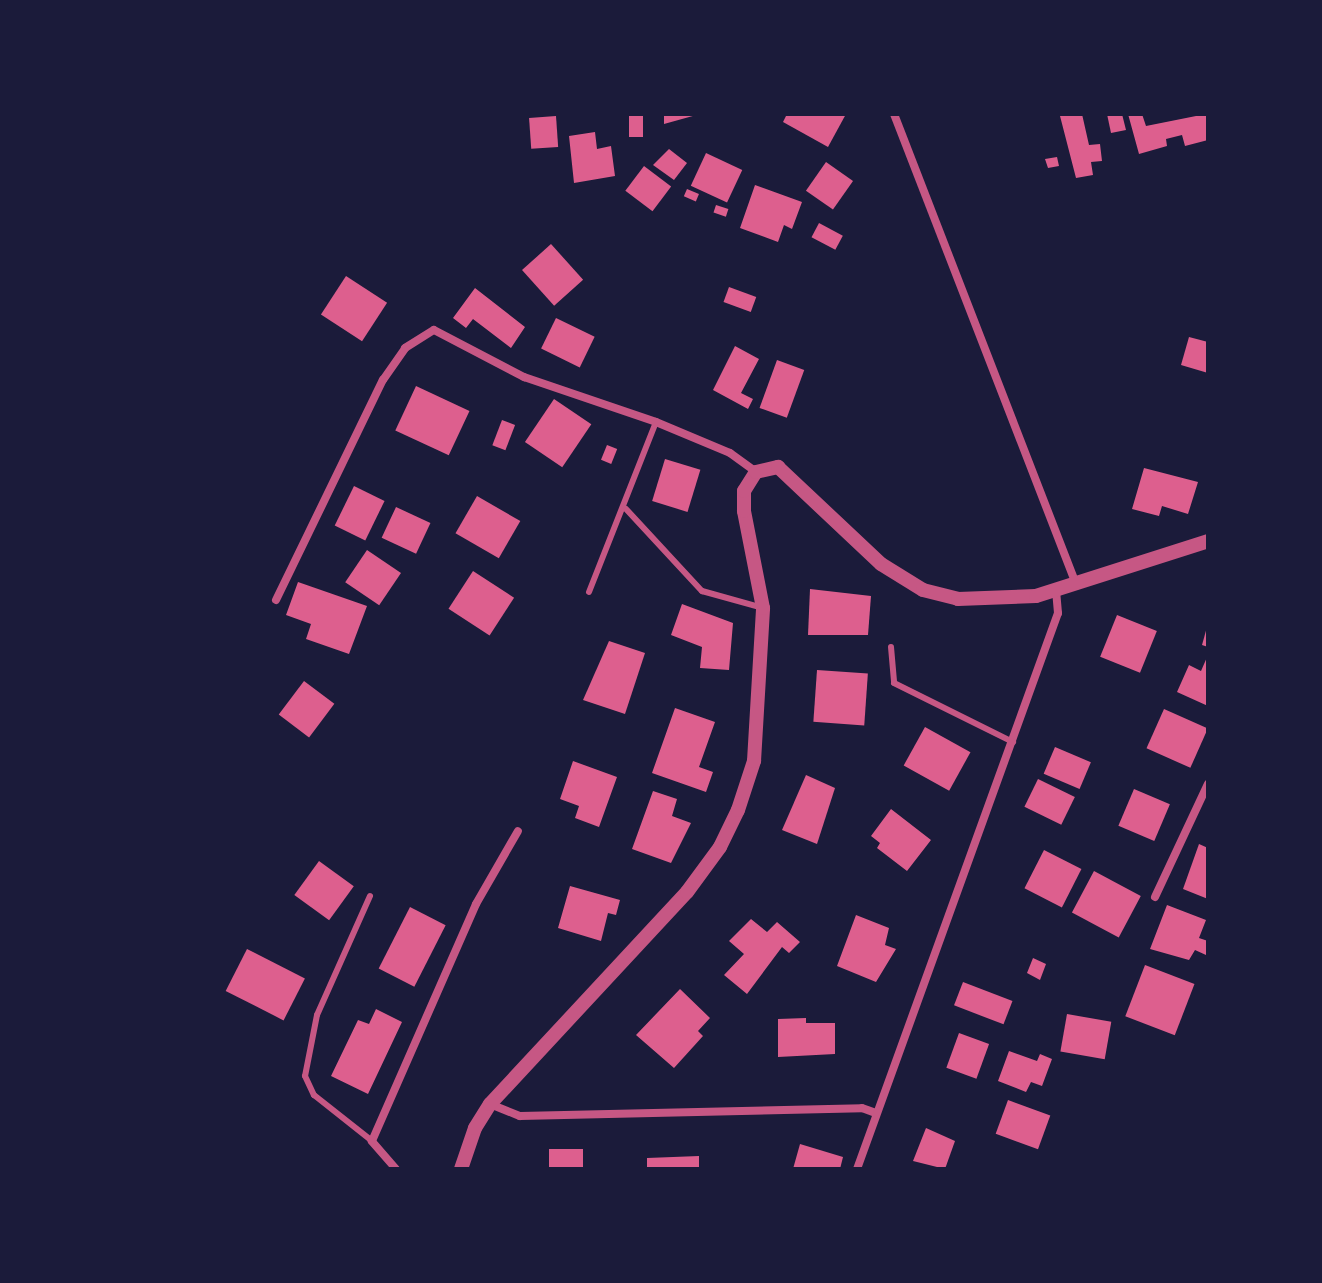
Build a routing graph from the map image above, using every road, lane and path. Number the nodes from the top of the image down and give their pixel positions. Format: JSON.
{"nodes":[{"id":1,"x":894,"y":114,"type":"edge"},
{"id":2,"x":656,"y":422,"type":"junction"},
{"id":3,"x":756,"y":472,"type":"junction"},
{"id":4,"x":626,"y":509,"type":"junction"},
{"id":5,"x":1208,"y":541,"type":"edge"},
{"id":6,"x":1077,"y":584,"type":"junction"},
{"id":7,"x":1056,"y":591,"type":"junction"},
{"id":8,"x":589,"y":592,"type":"dead end"},
{"id":9,"x":276,"y":600,"type":"dead end"},
{"id":10,"x":763,"y":608,"type":"junction"},
{"id":11,"x":891,"y":647,"type":"dead end"},
{"id":12,"x":1013,"y":742,"type":"junction"},
{"id":13,"x":1208,"y":784,"type":"edge"},
{"id":14,"x":518,"y":831,"type":"dead end"},
{"id":15,"x":370,"y":896,"type":"dead end"},
{"id":16,"x":1155,"y":897,"type":"dead end"},
{"id":17,"x":490,"y":1104,"type":"junction"},
{"id":18,"x":876,"y":1113,"type":"junction"},
{"id":19,"x":372,"y":1141,"type":"junction"},
{"id":20,"x":396,"y":1169,"type":"edge"},
{"id":21,"x":461,"y":1169,"type":"edge"},
{"id":22,"x":857,"y":1169,"type":"edge"}],
"edges":[{"from":1,"to":6,"type":"street"},
{"from":2,"to":3,"type":"street"},
{"from":2,"to":4,"type":"lane"},
{"from":2,"to":9,"type":"street"},
{"from":3,"to":7,"type":"street"},
{"from":3,"to":10,"type":"street"},
{"from":4,"to":8,"type":"lane"},
{"from":4,"to":10,"type":"lane"},
{"from":5,"to":6,"type":"street"},
{"from":6,"to":7,"type":"street"},
{"from":7,"to":12,"type":"street"},
{"from":10,"to":17,"type":"street"},
{"from":11,"to":12,"type":"lane"},
{"from":12,"to":18,"type":"street"},
{"from":13,"to":16,"type":"street"},
{"from":14,"to":19,"type":"street"},
{"from":15,"to":19,"type":"lane"},
{"from":17,"to":18,"type":"street"},
{"from":17,"to":21,"type":"street"},
{"from":18,"to":22,"type":"street"},
{"from":19,"to":20,"type":"street"}]}
